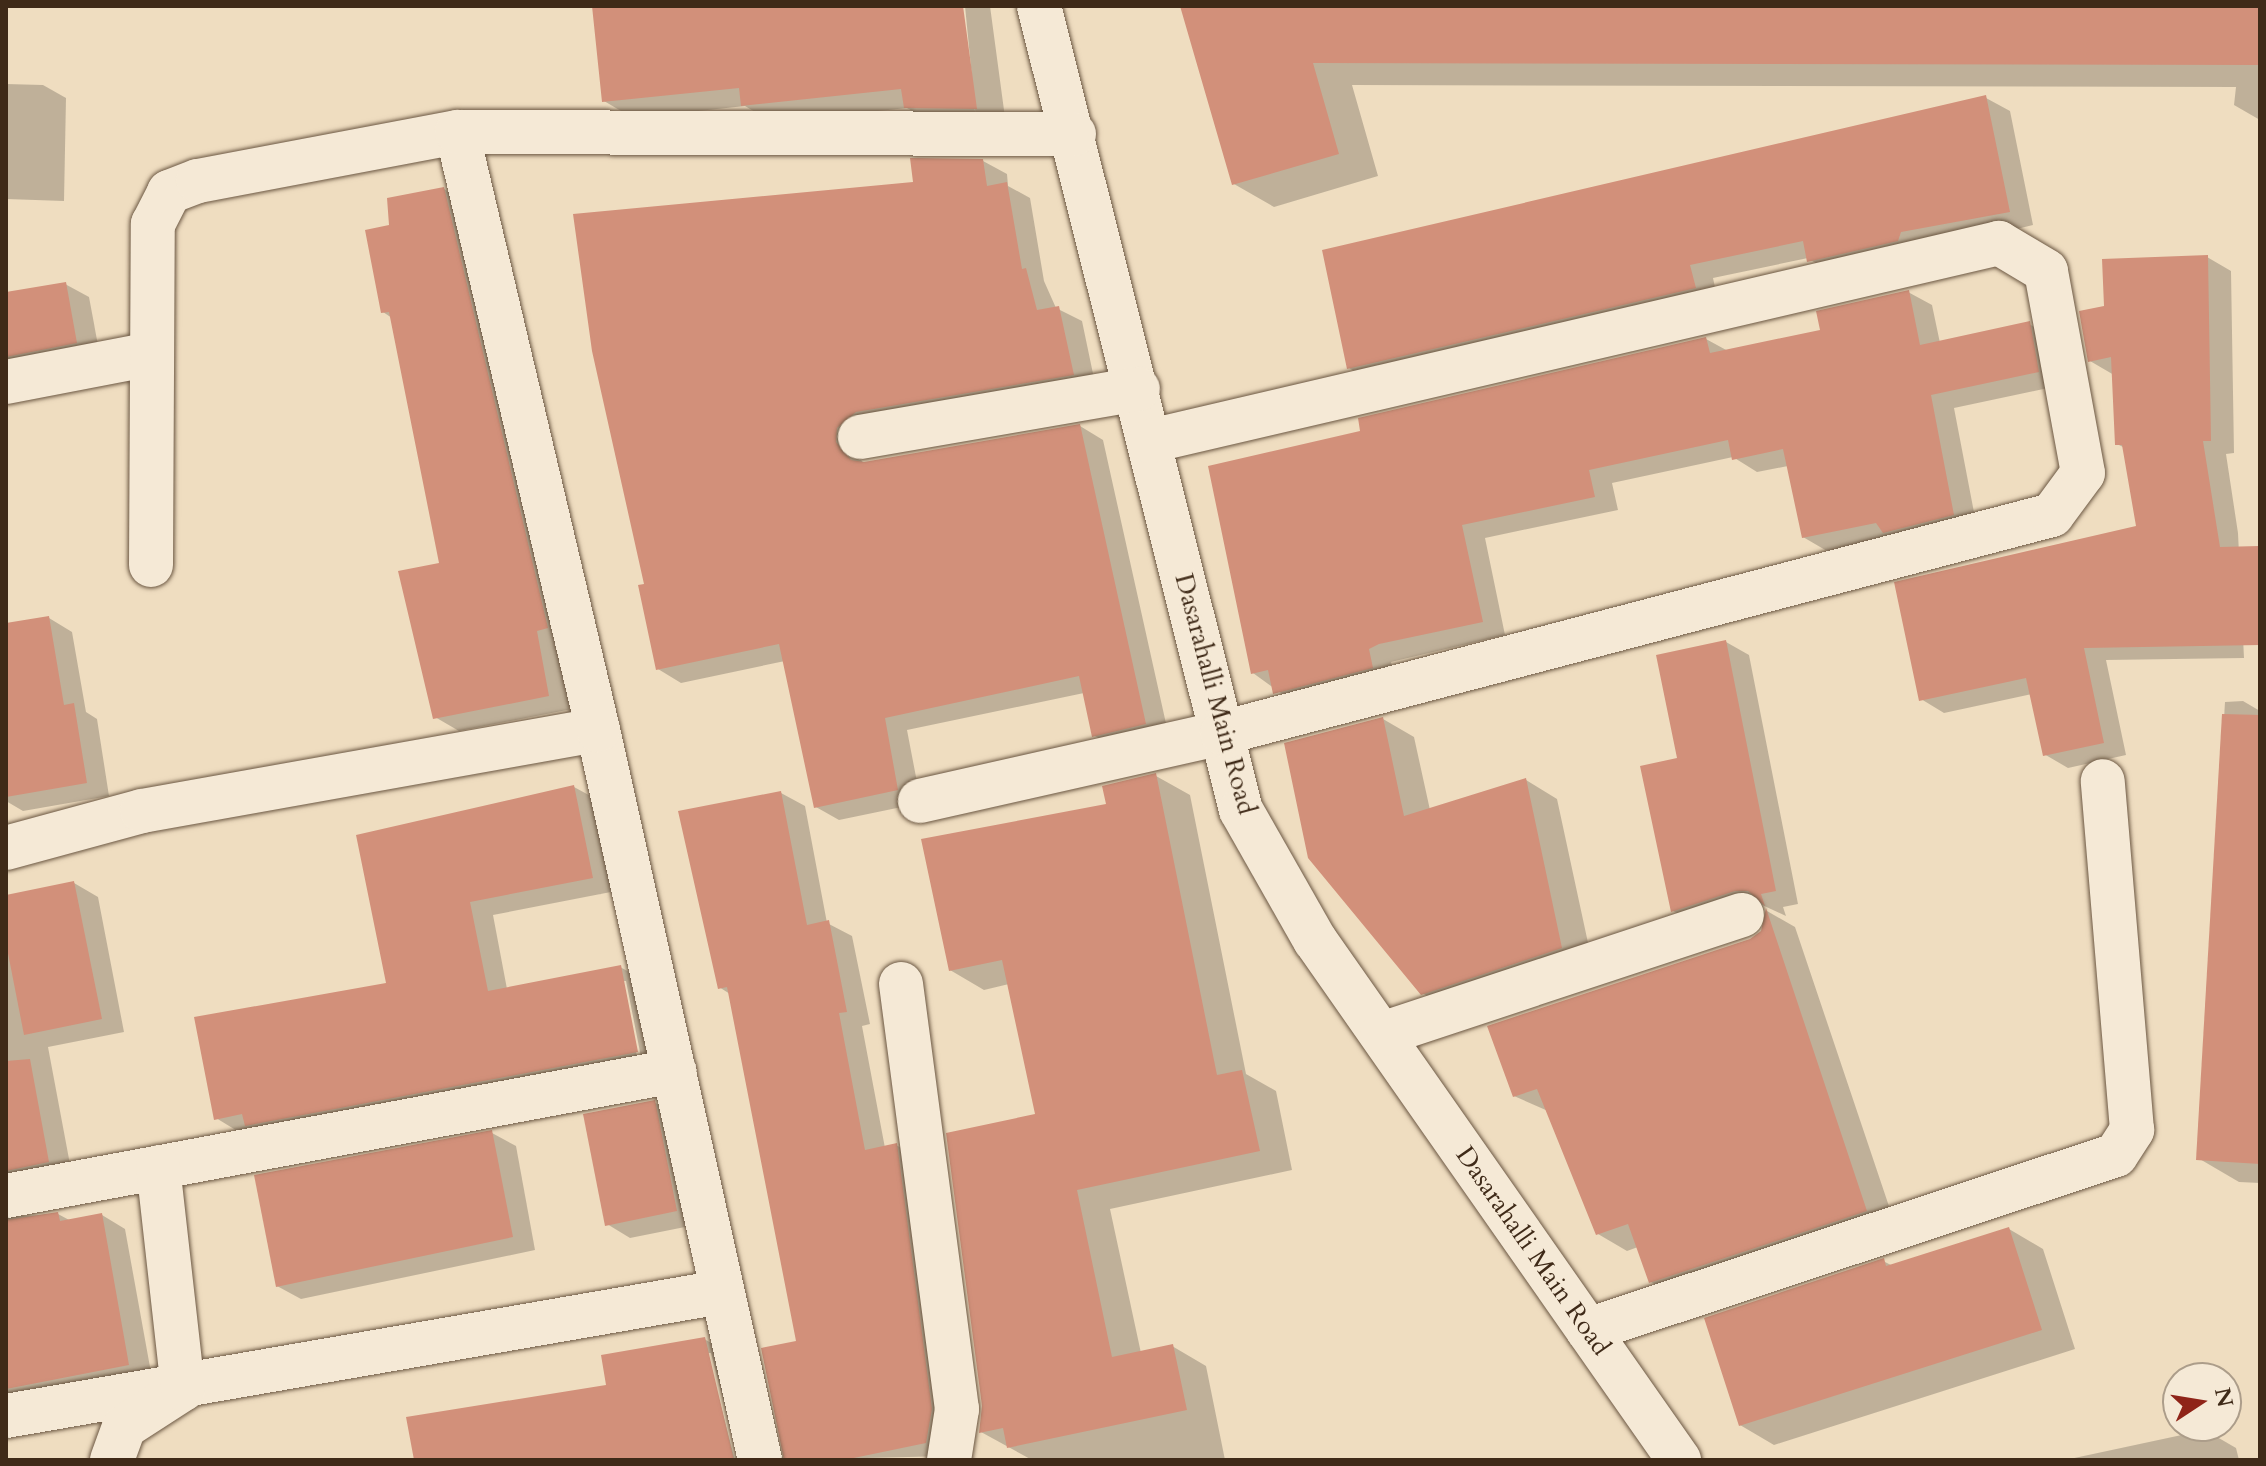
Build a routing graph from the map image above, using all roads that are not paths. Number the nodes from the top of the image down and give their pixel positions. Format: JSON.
{"nodes":[{"id":1,"x":1039,"y":6,"type":"edge"},
{"id":2,"x":457,"y":132,"type":"junction"},
{"id":3,"x":1074,"y":134,"type":"junction"},
{"id":4,"x":151,"y":354,"type":"junction"},
{"id":5,"x":6,"y":382,"type":"edge"},
{"id":6,"x":1138,"y":389,"type":"junction"},
{"id":7,"x":860,"y":437,"type":"dead end"},
{"id":8,"x":1150,"y":441,"type":"junction"},
{"id":9,"x":151,"y":565,"type":"dead end"},
{"id":10,"x":598,"y":730,"type":"junction"},
{"id":11,"x":1222,"y":733,"type":"junction"},
{"id":12,"x":2103,"y":781,"type":"dead end"},
{"id":13,"x":920,"y":801,"type":"dead end"},
{"id":14,"x":6,"y":848,"type":"edge"},
{"id":15,"x":1742,"y":915,"type":"dead end"},
{"id":16,"x":901,"y":984,"type":"dead end"},
{"id":17,"x":1382,"y":1034,"type":"junction"},
{"id":18,"x":674,"y":1071,"type":"junction"},
{"id":19,"x":158,"y":1167,"type":"junction"},
{"id":20,"x":6,"y":1196,"type":"edge"},
{"id":21,"x":721,"y":1292,"type":"junction"},
{"id":22,"x":1588,"y":1330,"type":"junction"},
{"id":23,"x":183,"y":1389,"type":"junction"},
{"id":24,"x":6,"y":1416,"type":"edge"},
{"id":25,"x":112,"y":1460,"type":"edge"},
{"id":26,"x":760,"y":1460,"type":"edge"},
{"id":27,"x":949,"y":1460,"type":"edge"},
{"id":28,"x":1679,"y":1460,"type":"edge"}],
"edges":[{"from":1,"to":3,"type":"street","name":"Dasarahalli Main Road"},
{"from":2,"to":3,"type":"street"},
{"from":2,"to":4,"type":"street"},
{"from":2,"to":10,"type":"street"},
{"from":3,"to":6,"type":"street","name":"Dasarahalli Main Road"},
{"from":4,"to":5,"type":"street"},
{"from":4,"to":9,"type":"street"},
{"from":6,"to":7,"type":"street"},
{"from":6,"to":8,"type":"street","name":"Dasarahalli Main Road"},
{"from":8,"to":11,"type":"street","name":"Dasarahalli Main Road"},
{"from":8,"to":11,"type":"street"},
{"from":10,"to":14,"type":"street"},
{"from":10,"to":18,"type":"street"},
{"from":11,"to":13,"type":"street"},
{"from":11,"to":17,"type":"street","name":"Dasarahalli Main Road"},
{"from":12,"to":22,"type":"street"},
{"from":15,"to":17,"type":"street"},
{"from":16,"to":27,"type":"street"},
{"from":17,"to":22,"type":"street","name":"Dasarahalli Main Road"},
{"from":18,"to":19,"type":"street"},
{"from":18,"to":21,"type":"street"},
{"from":19,"to":20,"type":"street"},
{"from":19,"to":23,"type":"street"},
{"from":21,"to":23,"type":"street"},
{"from":21,"to":26,"type":"street"},
{"from":22,"to":28,"type":"street","name":"Dasarahalli Main Road"},
{"from":23,"to":24,"type":"street"},
{"from":23,"to":25,"type":"street"}]}
